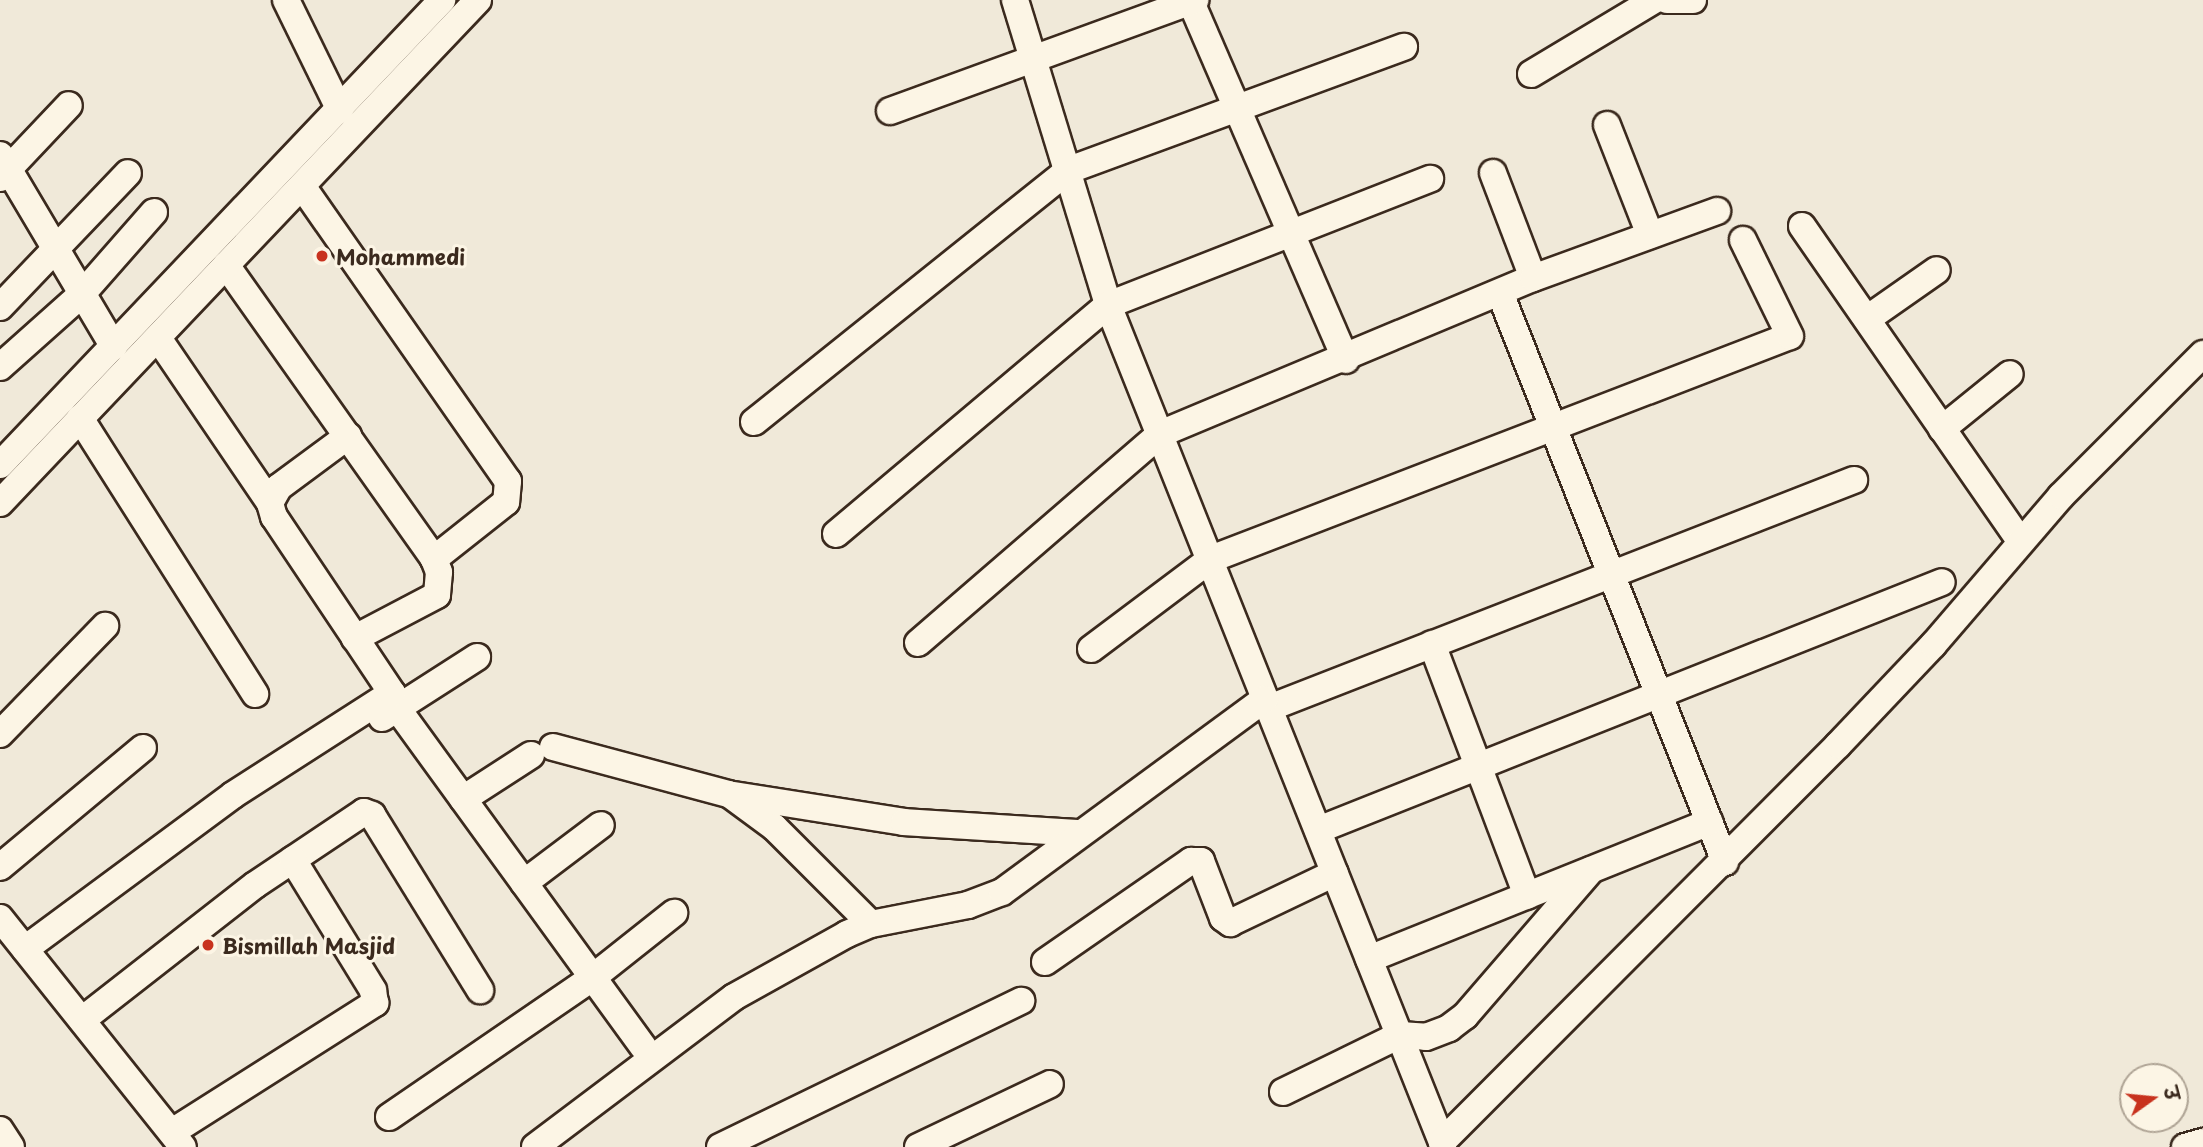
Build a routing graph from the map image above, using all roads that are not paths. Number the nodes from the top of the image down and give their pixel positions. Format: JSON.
{"nodes":[{"id":1,"x":286,"y":0,"type":"edge"},
{"id":2,"x":478,"y":0,"type":"edge"},
{"id":3,"x":1015,"y":0,"type":"edge"},
{"id":4,"x":1654,"y":0,"type":"edge"},
{"id":5,"x":1667,"y":0,"type":"edge"},
{"id":6,"x":1693,"y":0,"type":"edge"},
{"id":7,"x":1193,"y":1,"type":"edge"},
{"id":8,"x":433,"y":4,"type":"edge"},
{"id":9,"x":1404,"y":47,"type":"dead end"},
{"id":10,"x":1033,"y":58,"type":"junction"},
{"id":11,"x":1531,"y":74,"type":"dead end"},
{"id":12,"x":69,"y":105,"type":"dead end"},
{"id":13,"x":1235,"y":108,"type":"junction"},
{"id":14,"x":341,"y":110,"type":"junction"},
{"id":15,"x":890,"y":111,"type":"dead end"},
{"id":16,"x":1607,"y":125,"type":"dead end"},
{"id":17,"x":3,"y":168,"type":"edge"},
{"id":18,"x":1069,"y":170,"type":"junction"},
{"id":19,"x":128,"y":173,"type":"dead end"},
{"id":20,"x":1493,"y":173,"type":"dead end"},
{"id":21,"x":1430,"y":178,"type":"dead end"},
{"id":22,"x":302,"y":186,"type":"junction"},
{"id":23,"x":1717,"y":211,"type":"dead end"},
{"id":24,"x":154,"y":212,"type":"dead end"},
{"id":25,"x":1802,"y":226,"type":"dead end"},
{"id":26,"x":1291,"y":234,"type":"junction"},
{"id":27,"x":1650,"y":235,"type":"junction"},
{"id":28,"x":1743,"y":240,"type":"dead end"},
{"id":29,"x":55,"y":248,"type":"junction"},
{"id":30,"x":226,"y":265,"type":"junction"},
{"id":31,"x":1937,"y":270,"type":"dead end"},
{"id":32,"x":1533,"y":278,"type":"junction"},
{"id":33,"x":1500,"y":293,"type":"junction"},
{"id":34,"x":82,"y":294,"type":"junction"},
{"id":35,"x":1108,"y":305,"type":"junction"},
{"id":36,"x":0,"y":307,"type":"edge"},
{"id":37,"x":1867,"y":320,"type":"junction"},
{"id":38,"x":158,"y":338,"type":"junction"},
{"id":39,"x":114,"y":347,"type":"junction"},
{"id":40,"x":2203,"y":354,"type":"edge"},
{"id":41,"x":1346,"y":359,"type":"junction"},
{"id":42,"x":0,"y":367,"type":"edge"},
{"id":43,"x":2010,"y":374,"type":"dead end"},
{"id":44,"x":80,"y":418,"type":"junction"},
{"id":45,"x":754,"y":422,"type":"dead end"},
{"id":46,"x":1942,"y":429,"type":"junction"},
{"id":47,"x":1552,"y":430,"type":"junction"},
{"id":48,"x":1160,"y":434,"type":"junction"},
{"id":49,"x":348,"y":436,"type":"junction"},
{"id":50,"x":0,"y":465,"type":"edge"},
{"id":51,"x":1854,"y":480,"type":"dead end"},
{"id":52,"x":0,"y":503,"type":"edge"},
{"id":53,"x":270,"y":503,"type":"junction"},
{"id":54,"x":836,"y":534,"type":"dead end"},
{"id":55,"x":2021,"y":542,"type":"junction"},
{"id":56,"x":434,"y":559,"type":"junction"},
{"id":57,"x":1211,"y":559,"type":"junction"},
{"id":58,"x":1611,"y":575,"type":"junction"},
{"id":59,"x":1942,"y":582,"type":"dead end"},
{"id":60,"x":105,"y":626,"type":"dead end"},
{"id":61,"x":355,"y":638,"type":"junction"},
{"id":62,"x":918,"y":643,"type":"dead end"},
{"id":63,"x":1433,"y":644,"type":"junction"},
{"id":64,"x":1091,"y":649,"type":"dead end"},
{"id":65,"x":477,"y":657,"type":"dead end"},
{"id":66,"x":1658,"y":693,"type":"junction"},
{"id":67,"x":255,"y":694,"type":"dead end"},
{"id":68,"x":393,"y":703,"type":"junction"},
{"id":69,"x":1267,"y":703,"type":"junction"},
{"id":70,"x":368,"y":726,"type":"dead end"},
{"id":71,"x":0,"y":734,"type":"edge"},
{"id":72,"x":143,"y":748,"type":"dead end"},
{"id":73,"x":1478,"y":766,"type":"junction"},
{"id":74,"x":729,"y":794,"type":"junction"},
{"id":75,"x":463,"y":799,"type":"junction"},
{"id":76,"x":1709,"y":822,"type":"junction"},
{"id":77,"x":601,"y":825,"type":"dead end"},
{"id":78,"x":1318,"y":830,"type":"junction"},
{"id":79,"x":1080,"y":833,"type":"junction"},
{"id":80,"x":293,"y":860,"type":"junction"},
{"id":81,"x":1725,"y":862,"type":"junction"},
{"id":82,"x":0,"y":867,"type":"edge"},
{"id":83,"x":1591,"y":870,"type":"junction"},
{"id":84,"x":1335,"y":873,"type":"junction"},
{"id":85,"x":524,"y":883,"type":"junction"},
{"id":86,"x":1527,"y":896,"type":"junction"},
{"id":87,"x":674,"y":913,"type":"dead end"},
{"id":88,"x":0,"y":918,"type":"edge"},
{"id":89,"x":871,"y":924,"type":"junction"},
{"id":90,"x":25,"y":949,"type":"junction"},
{"id":91,"x":1369,"y":959,"type":"junction"},
{"id":92,"x":1045,"y":962,"type":"dead end"},
{"id":93,"x":593,"y":978,"type":"junction"},
{"id":94,"x":480,"y":990,"type":"dead end"},
{"id":95,"x":1021,"y":1001,"type":"dead end"},
{"id":96,"x":82,"y":1020,"type":"junction"},
{"id":97,"x":1399,"y":1035,"type":"junction"},
{"id":98,"x":643,"y":1047,"type":"dead end"},
{"id":99,"x":1050,"y":1084,"type":"dead end"},
{"id":100,"x":1283,"y":1092,"type":"dead end"},
{"id":101,"x":389,"y":1116,"type":"dead end"},
{"id":102,"x":0,"y":1130,"type":"edge"},
{"id":103,"x":178,"y":1139,"type":"edge"},
{"id":104,"x":2203,"y":1142,"type":"edge"},
{"id":105,"x":1443,"y":1144,"type":"edge"},
{"id":106,"x":12,"y":1147,"type":"edge"},
{"id":107,"x":535,"y":1147,"type":"edge"},
{"id":108,"x":720,"y":1147,"type":"edge"},
{"id":109,"x":918,"y":1147,"type":"edge"},
{"id":110,"x":2185,"y":1147,"type":"edge"}],
"edges":[{"from":1,"to":14,"type":"street"},
{"from":2,"to":22,"type":"street"},
{"from":3,"to":10,"type":"street"},
{"from":4,"to":11,"type":"street"},
{"from":5,"to":6,"type":"street"},
{"from":7,"to":10,"type":"street"},
{"from":7,"to":13,"type":"street"},
{"from":8,"to":14,"type":"street"},
{"from":9,"to":13,"type":"street"},
{"from":10,"to":15,"type":"street"},
{"from":10,"to":18,"type":"street"},
{"from":12,"to":17,"type":"street"},
{"from":13,"to":18,"type":"street"},
{"from":13,"to":26,"type":"street"},
{"from":14,"to":39,"type":"street"},
{"from":16,"to":27,"type":"street"},
{"from":17,"to":29,"type":"street"},
{"from":18,"to":35,"type":"street"},
{"from":18,"to":45,"type":"street"},
{"from":19,"to":29,"type":"street"},
{"from":20,"to":32,"type":"street"},
{"from":21,"to":26,"type":"street"},
{"from":22,"to":30,"type":"street"},
{"from":22,"to":56,"type":"street"},
{"from":23,"to":27,"type":"street"},
{"from":24,"to":34,"type":"street"},
{"from":25,"to":37,"type":"street"},
{"from":26,"to":35,"type":"street"},
{"from":26,"to":41,"type":"street"},
{"from":27,"to":32,"type":"street"},
{"from":28,"to":47,"type":"street"},
{"from":29,"to":34,"type":"street"},
{"from":29,"to":36,"type":"street"},
{"from":30,"to":38,"type":"street"},
{"from":30,"to":49,"type":"street"},
{"from":31,"to":37,"type":"street"},
{"from":32,"to":33,"type":"street"},
{"from":33,"to":41,"type":"street"},
{"from":33,"to":47,"type":"street"},
{"from":34,"to":39,"type":"street"},
{"from":34,"to":42,"type":"street"},
{"from":35,"to":48,"type":"street"},
{"from":35,"to":54,"type":"street"},
{"from":37,"to":46,"type":"street"},
{"from":38,"to":44,"type":"street"},
{"from":38,"to":53,"type":"street"},
{"from":39,"to":50,"type":"street"},
{"from":40,"to":55,"type":"street"},
{"from":41,"to":48,"type":"street"},
{"from":43,"to":46,"type":"street"},
{"from":44,"to":52,"type":"street"},
{"from":44,"to":67,"type":"street"},
{"from":46,"to":55,"type":"street"},
{"from":47,"to":57,"type":"street"},
{"from":47,"to":58,"type":"street"},
{"from":48,"to":57,"type":"street"},
{"from":48,"to":62,"type":"street"},
{"from":49,"to":53,"type":"street"},
{"from":49,"to":56,"type":"street"},
{"from":51,"to":58,"type":"street"},
{"from":53,"to":61,"type":"street"},
{"from":55,"to":81,"type":"street"},
{"from":56,"to":61,"type":"street"},
{"from":57,"to":64,"type":"street"},
{"from":57,"to":69,"type":"street"},
{"from":58,"to":63,"type":"street"},
{"from":58,"to":66,"type":"street"},
{"from":59,"to":66,"type":"street"},
{"from":60,"to":71,"type":"street"},
{"from":61,"to":68,"type":"street"},
{"from":63,"to":69,"type":"street"},
{"from":63,"to":73,"type":"street"},
{"from":65,"to":68,"type":"street"},
{"from":66,"to":73,"type":"street"},
{"from":66,"to":76,"type":"street"},
{"from":68,"to":70,"type":"street"},
{"from":68,"to":75,"type":"street"},
{"from":68,"to":90,"type":"street"},
{"from":69,"to":78,"type":"street"},
{"from":69,"to":79,"type":"street"},
{"from":72,"to":82,"type":"street"},
{"from":73,"to":78,"type":"street"},
{"from":73,"to":86,"type":"street"},
{"from":74,"to":75,"type":"street"},
{"from":74,"to":79,"type":"street"},
{"from":74,"to":89,"type":"street"},
{"from":75,"to":85,"type":"street"},
{"from":76,"to":81,"type":"street"},
{"from":76,"to":83,"type":"street"},
{"from":77,"to":85,"type":"street"},
{"from":78,"to":84,"type":"street"},
{"from":79,"to":89,"type":"street"},
{"from":80,"to":94,"type":"street"},
{"from":80,"to":96,"type":"street"},
{"from":80,"to":103,"type":"street"},
{"from":81,"to":105,"type":"street"},
{"from":83,"to":86,"type":"street"},
{"from":83,"to":97,"type":"street"},
{"from":84,"to":91,"type":"street"},
{"from":84,"to":92,"type":"street"},
{"from":85,"to":93,"type":"street"},
{"from":86,"to":91,"type":"street"},
{"from":87,"to":93,"type":"street"},
{"from":88,"to":90,"type":"street"},
{"from":89,"to":107,"type":"street"},
{"from":90,"to":96,"type":"street"},
{"from":91,"to":97,"type":"street"},
{"from":93,"to":98,"type":"street"},
{"from":93,"to":101,"type":"street"},
{"from":95,"to":108,"type":"street"},
{"from":96,"to":103,"type":"street"},
{"from":97,"to":100,"type":"street"},
{"from":97,"to":105,"type":"street"},
{"from":99,"to":109,"type":"street"},
{"from":102,"to":106,"type":"street"},
{"from":104,"to":110,"type":"street"}]}
